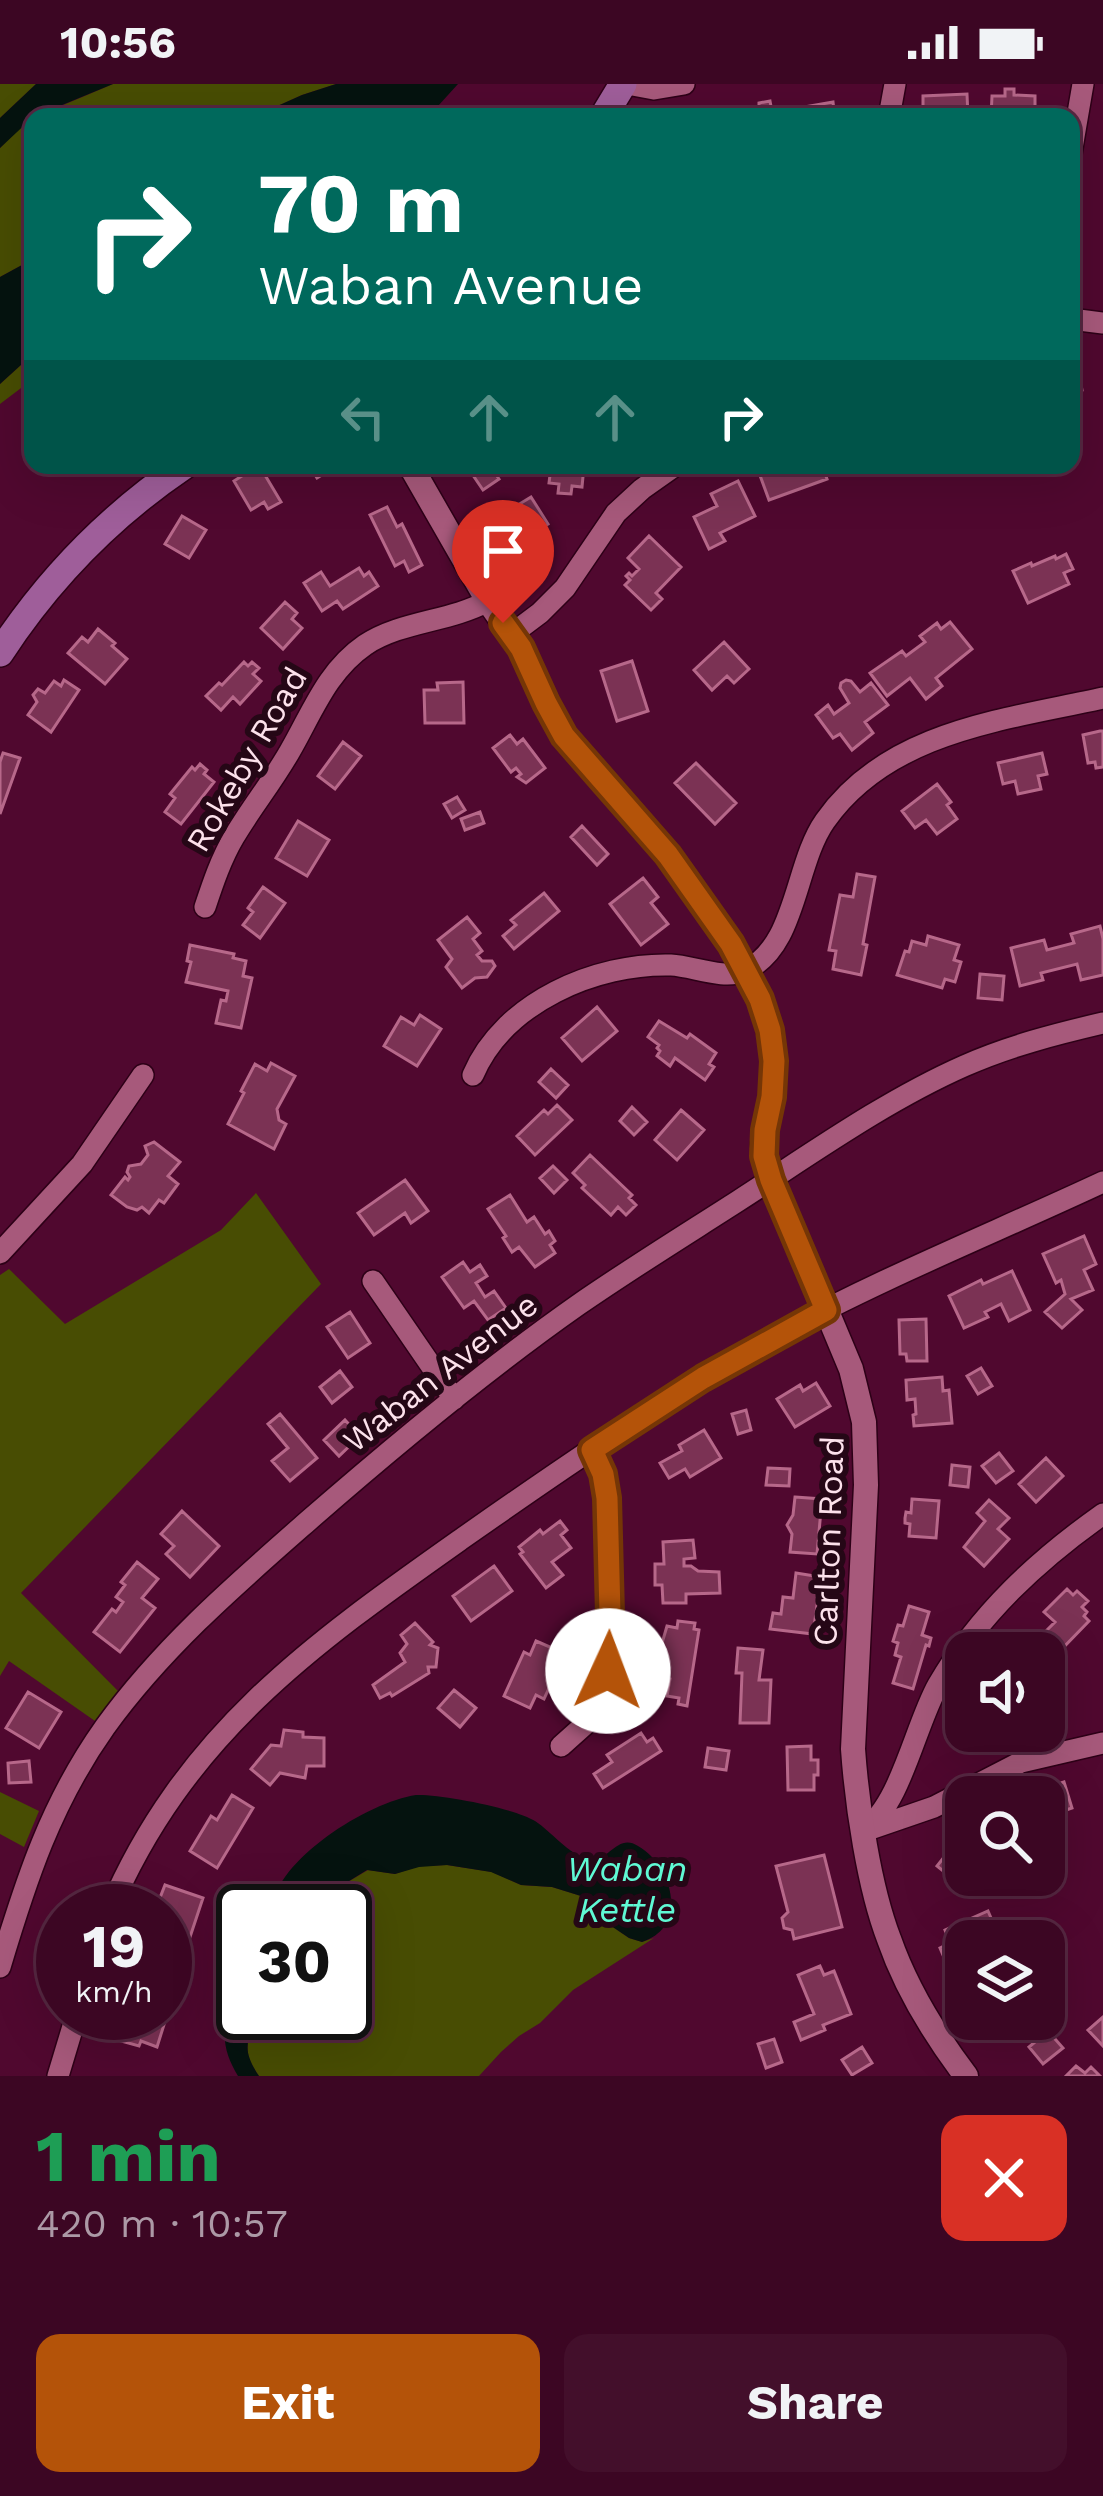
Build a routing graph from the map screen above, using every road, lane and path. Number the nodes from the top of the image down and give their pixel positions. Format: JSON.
{"nodes":[{"id":1,"x":625,"y":84,"type":"edge"},
{"id":2,"x":684,"y":84,"type":"edge"},
{"id":3,"x":172,"y":474,"type":"edge"},
{"id":4,"x":415,"y":474,"type":"edge"},
{"id":5,"x":663,"y":474,"type":"edge"},
{"id":6,"x":488,"y":601,"type":"junction"},
{"id":7,"x":512,"y":634,"type":"junction"},
{"id":8,"x":0,"y":653,"type":"edge"},
{"id":9,"x":1103,"y":698,"type":"edge"},
{"id":10,"x":205,"y":907,"type":"dead end"},
{"id":11,"x":746,"y":970,"type":"junction"},
{"id":12,"x":1103,"y":1023,"type":"edge"},
{"id":13,"x":143,"y":1075,"type":"dead end"},
{"id":14,"x":473,"y":1075,"type":"dead end"},
{"id":15,"x":771,"y":1180,"type":"junction"},
{"id":16,"x":1103,"y":1183,"type":"edge"},
{"id":17,"x":0,"y":1253,"type":"edge"},
{"id":18,"x":373,"y":1281,"type":"dead end"},
{"id":19,"x":826,"y":1310,"type":"junction"},
{"id":20,"x":454,"y":1399,"type":"junction"},
{"id":21,"x":592,"y":1450,"type":"junction"},
{"id":22,"x":1103,"y":1514,"type":"edge"},
{"id":23,"x":1103,"y":1743,"type":"edge"},
{"id":24,"x":561,"y":1746,"type":"dead end"},
{"id":25,"x":864,"y":1830,"type":"junction"},
{"id":26,"x":122,"y":1884,"type":"edge"},
{"id":27,"x":0,"y":1967,"type":"edge"},
{"id":28,"x":69,"y":2040,"type":"edge"},
{"id":29,"x":58,"y":2076,"type":"edge"},
{"id":30,"x":966,"y":2076,"type":"edge"}],
"edges":[{"from":1,"to":2,"type":"street"},
{"from":3,"to":8,"type":"main road"},
{"from":4,"to":6,"type":"street","name":"Carlton Road"},
{"from":5,"to":7,"type":"street"},
{"from":6,"to":7,"type":"street","name":"Carlton Road"},
{"from":6,"to":10,"type":"street","name":"Rokeby Road"},
{"from":7,"to":11,"type":"street","name":"Carlton Road"},
{"from":9,"to":11,"type":"street"},
{"from":11,"to":14,"type":"street"},
{"from":11,"to":15,"type":"street","name":"Carlton Road"},
{"from":12,"to":15,"type":"street","name":"Waban Avenue"},
{"from":13,"to":17,"type":"street"},
{"from":15,"to":19,"type":"street","name":"Carlton Road"},
{"from":15,"to":20,"type":"street","name":"Waban Avenue"},
{"from":16,"to":19,"type":"street"},
{"from":18,"to":20,"type":"street"},
{"from":19,"to":21,"type":"street"},
{"from":19,"to":25,"type":"street","name":"Carlton Road"},
{"from":20,"to":27,"type":"street","name":"Waban Avenue"},
{"from":21,"to":24,"type":"street"},
{"from":21,"to":26,"type":"street"},
{"from":22,"to":25,"type":"street"},
{"from":23,"to":25,"type":"street"},
{"from":25,"to":30,"type":"street","name":"Carlton Road"},
{"from":28,"to":29,"type":"street"}]}
